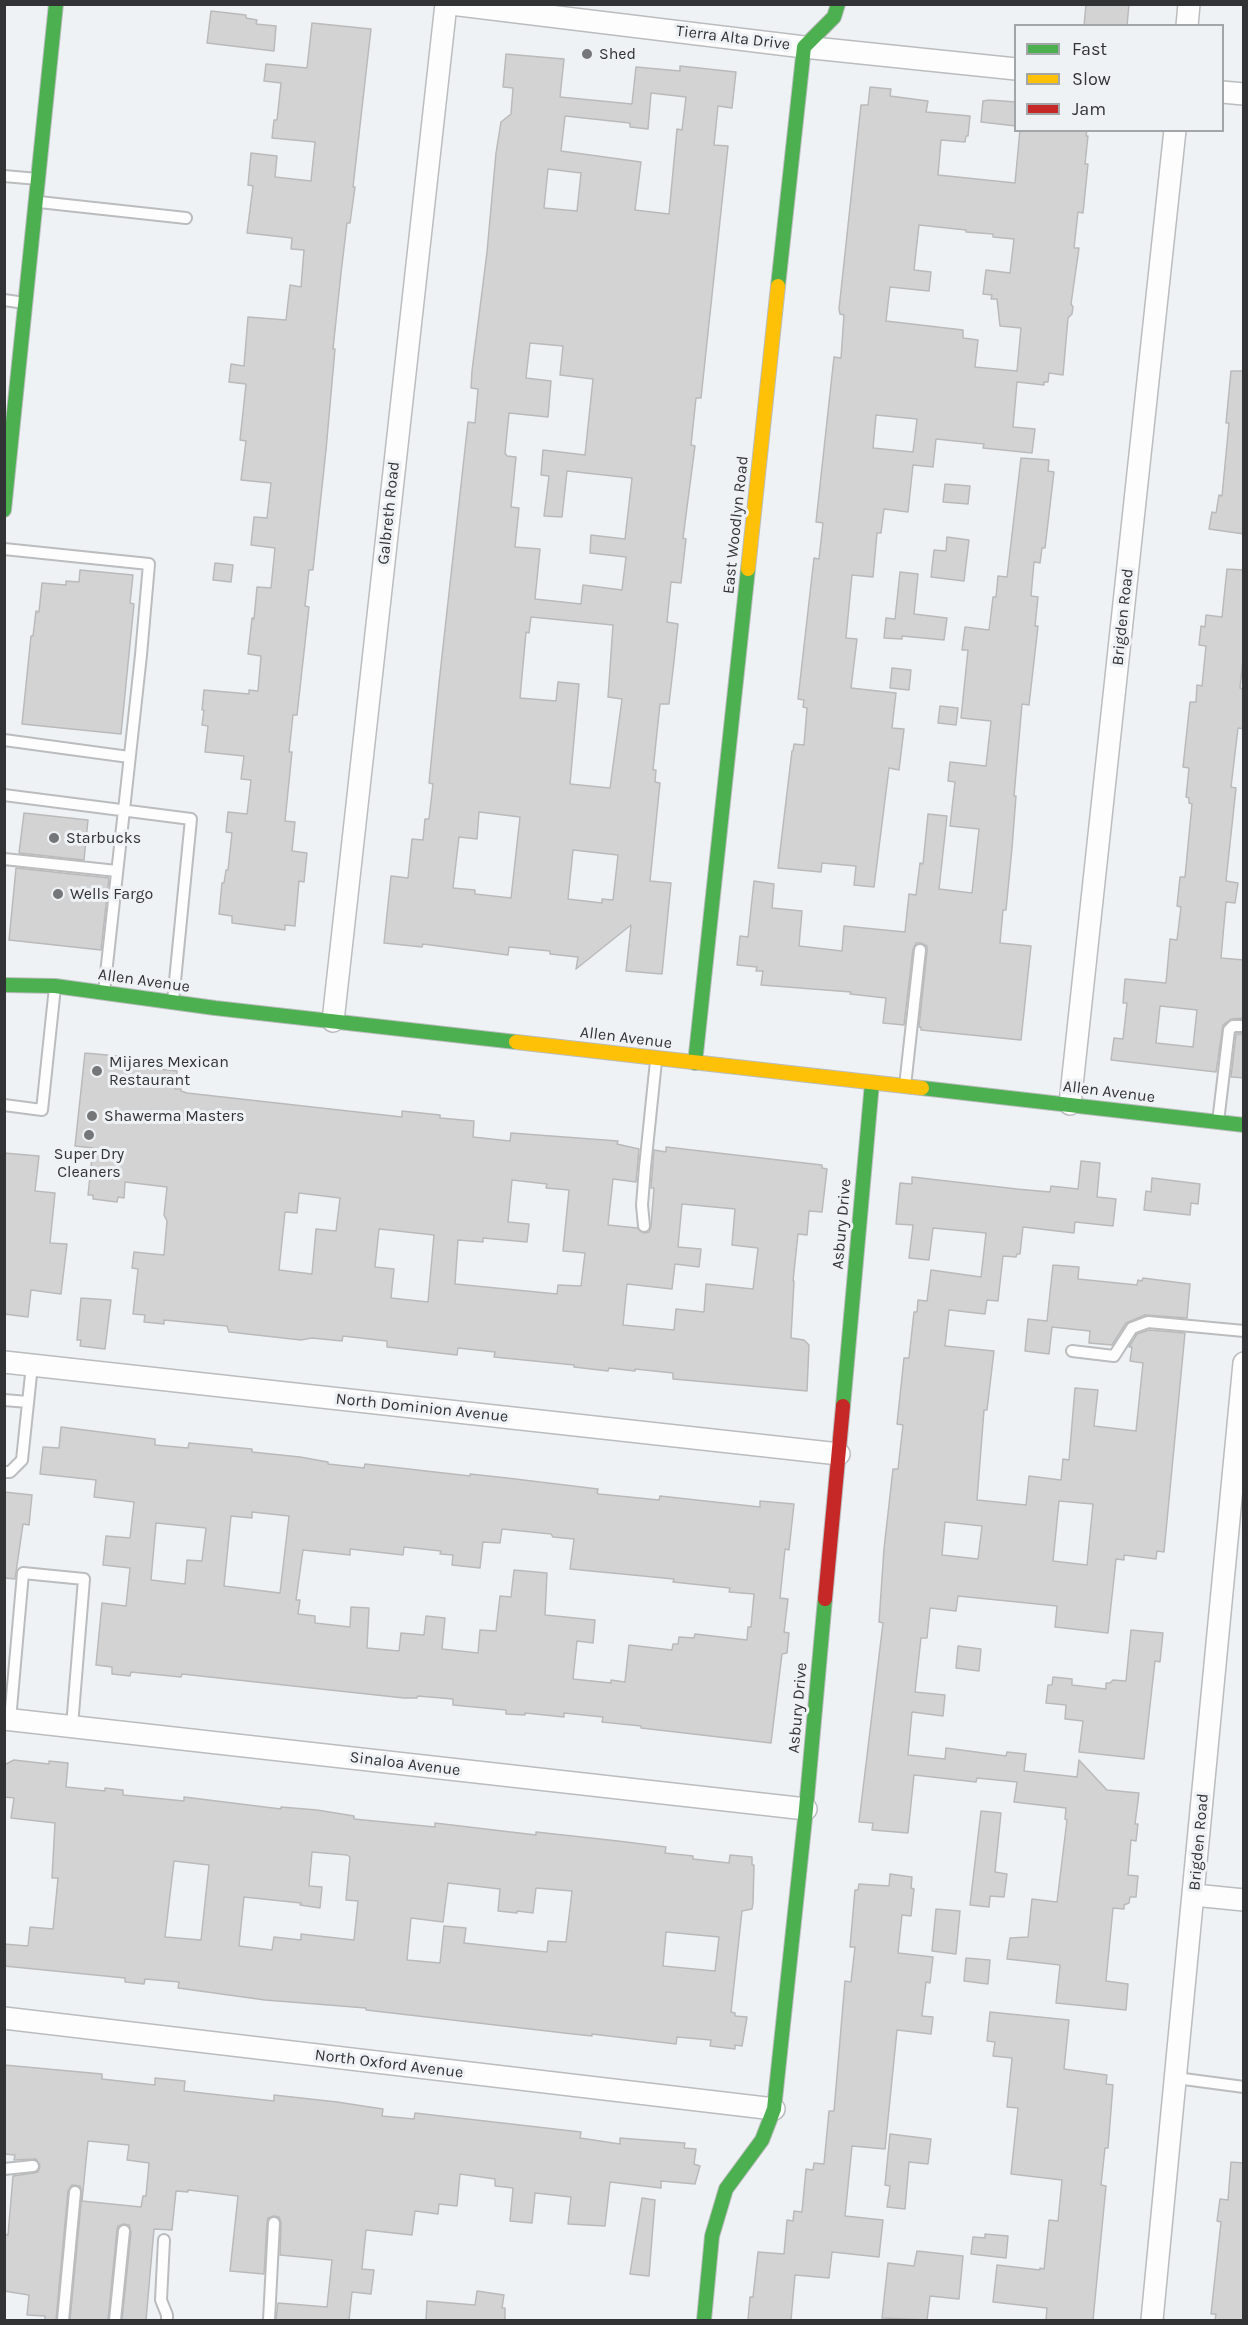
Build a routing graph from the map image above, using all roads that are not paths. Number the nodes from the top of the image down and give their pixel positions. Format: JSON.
{"nodes":[{"id":1,"x":56,"y":4,"type":"edge"},
{"id":2,"x":446,"y":4,"type":"edge"},
{"id":3,"x":451,"y":4,"type":"edge"},
{"id":4,"x":838,"y":4,"type":"edge"},
{"id":5,"x":1189,"y":4,"type":"edge"},
{"id":6,"x":1187,"y":24,"type":"edge"},
{"id":7,"x":804,"y":47,"type":"junction"},
{"id":8,"x":1014,"y":69,"type":"edge"},
{"id":9,"x":1224,"y":92,"type":"edge"},
{"id":10,"x":1244,"y":94,"type":"edge"},
{"id":11,"x":1175,"y":132,"type":"edge"},
{"id":12,"x":4,"y":176,"type":"edge"},
{"id":13,"x":38,"y":178,"type":"junction"},
{"id":14,"x":36,"y":201,"type":"junction"},
{"id":15,"x":186,"y":218,"type":"dead end"},
{"id":16,"x":4,"y":300,"type":"edge"},
{"id":17,"x":25,"y":303,"type":"junction"},
{"id":18,"x":8,"y":446,"type":"edge"},
{"id":19,"x":4,"y":510,"type":"edge"},
{"id":20,"x":4,"y":549,"type":"edge"},
{"id":21,"x":4,"y":740,"type":"edge"},
{"id":22,"x":129,"y":757,"type":"junction"},
{"id":23,"x":4,"y":795,"type":"edge"},
{"id":24,"x":123,"y":810,"type":"junction"},
{"id":25,"x":4,"y":859,"type":"edge"},
{"id":26,"x":117,"y":871,"type":"junction"},
{"id":27,"x":920,"y":950,"type":"dead end"},
{"id":28,"x":4,"y":985,"type":"edge"},
{"id":29,"x":55,"y":986,"type":"junction"},
{"id":30,"x":104,"y":992,"type":"junction"},
{"id":31,"x":173,"y":1002,"type":"junction"},
{"id":32,"x":333,"y":1022,"type":"junction"},
{"id":33,"x":1244,"y":1026,"type":"edge"},
{"id":34,"x":656,"y":1058,"type":"junction"},
{"id":35,"x":695,"y":1063,"type":"junction"},
{"id":36,"x":872,"y":1083,"type":"junction"},
{"id":37,"x":905,"y":1086,"type":"junction"},
{"id":38,"x":1070,"y":1104,"type":"junction"},
{"id":39,"x":4,"y":1105,"type":"edge"},
{"id":40,"x":1218,"y":1122,"type":"junction"},
{"id":41,"x":1244,"y":1125,"type":"edge"},
{"id":42,"x":644,"y":1226,"type":"dead end"},
{"id":43,"x":1244,"y":1331,"type":"edge"},
{"id":44,"x":1072,"y":1351,"type":"dead end"},
{"id":45,"x":4,"y":1362,"type":"edge"},
{"id":46,"x":1244,"y":1364,"type":"edge"},
{"id":47,"x":32,"y":1365,"type":"junction"},
{"id":48,"x":4,"y":1400,"type":"edge"},
{"id":49,"x":28,"y":1402,"type":"junction"},
{"id":50,"x":839,"y":1454,"type":"junction"},
{"id":51,"x":4,"y":1472,"type":"edge"},
{"id":52,"x":7,"y":1719,"type":"edge"},
{"id":53,"x":72,"y":1725,"type":"junction"},
{"id":54,"x":806,"y":1809,"type":"junction"},
{"id":55,"x":1194,"y":1894,"type":"junction"},
{"id":56,"x":1244,"y":1900,"type":"edge"},
{"id":57,"x":4,"y":2018,"type":"edge"},
{"id":58,"x":1176,"y":2078,"type":"junction"},
{"id":59,"x":1244,"y":2087,"type":"edge"},
{"id":60,"x":774,"y":2109,"type":"junction"},
{"id":61,"x":33,"y":2166,"type":"dead end"},
{"id":62,"x":4,"y":2169,"type":"edge"},
{"id":63,"x":75,"y":2192,"type":"dead end"},
{"id":64,"x":274,"y":2223,"type":"dead end"},
{"id":65,"x":124,"y":2231,"type":"dead end"},
{"id":66,"x":164,"y":2240,"type":"dead end"},
{"id":67,"x":63,"y":2320,"type":"edge"},
{"id":68,"x":115,"y":2320,"type":"edge"},
{"id":69,"x":167,"y":2320,"type":"edge"},
{"id":70,"x":269,"y":2320,"type":"edge"},
{"id":71,"x":704,"y":2320,"type":"edge"},
{"id":72,"x":1152,"y":2320,"type":"edge"}],
"edges":[{"from":1,"to":13,"type":"street"},
{"from":2,"to":32,"type":"street","name":"Galbreth Road"},
{"from":3,"to":7,"type":"street","name":"Tierra Alta Drive"},
{"from":4,"to":7,"type":"street"},
{"from":5,"to":6,"type":"street"},
{"from":7,"to":8,"type":"street","name":"Tierra Alta Drive"},
{"from":7,"to":35,"type":"street","name":"East Woodlyn Road"},
{"from":9,"to":10,"type":"street"},
{"from":11,"to":38,"type":"street","name":"Brigden Road"},
{"from":12,"to":13,"type":"lane"},
{"from":13,"to":14,"type":"street"},
{"from":14,"to":15,"type":"lane"},
{"from":14,"to":17,"type":"street"},
{"from":16,"to":17,"type":"lane"},
{"from":17,"to":18,"type":"street"},
{"from":18,"to":19,"type":"street"},
{"from":20,"to":22,"type":"lane"},
{"from":21,"to":22,"type":"lane"},
{"from":22,"to":24,"type":"lane"},
{"from":23,"to":24,"type":"lane"},
{"from":24,"to":26,"type":"lane"},
{"from":24,"to":31,"type":"lane"},
{"from":25,"to":26,"type":"lane"},
{"from":26,"to":30,"type":"lane"},
{"from":27,"to":37,"type":"lane"},
{"from":28,"to":29,"type":"street","name":"Allen Avenue"},
{"from":29,"to":30,"type":"street","name":"Allen Avenue"},
{"from":29,"to":39,"type":"lane"},
{"from":30,"to":31,"type":"street","name":"Allen Avenue"},
{"from":31,"to":32,"type":"street","name":"Allen Avenue"},
{"from":32,"to":34,"type":"street","name":"Allen Avenue"},
{"from":33,"to":40,"type":"lane"},
{"from":34,"to":35,"type":"street","name":"Allen Avenue"},
{"from":34,"to":42,"type":"lane"},
{"from":35,"to":36,"type":"street","name":"Allen Avenue"},
{"from":36,"to":37,"type":"street","name":"Allen Avenue"},
{"from":36,"to":50,"type":"street","name":"Asbury Drive"},
{"from":37,"to":38,"type":"street","name":"Allen Avenue"},
{"from":38,"to":40,"type":"street","name":"Allen Avenue"},
{"from":40,"to":41,"type":"street","name":"Allen Avenue"},
{"from":43,"to":44,"type":"lane"},
{"from":45,"to":47,"type":"street","name":"North Dominion Avenue"},
{"from":46,"to":55,"type":"street","name":"Brigden Road"},
{"from":47,"to":49,"type":"lane"},
{"from":47,"to":50,"type":"street","name":"North Dominion Avenue"},
{"from":48,"to":49,"type":"lane"},
{"from":49,"to":51,"type":"lane"},
{"from":50,"to":54,"type":"street","name":"Asbury Drive"},
{"from":52,"to":53,"type":"street","name":"Sinaloa Avenue"},
{"from":52,"to":53,"type":"lane"},
{"from":53,"to":54,"type":"street","name":"Sinaloa Avenue"},
{"from":54,"to":60,"type":"street","name":"Asbury Drive"},
{"from":55,"to":56,"type":"street"},
{"from":55,"to":58,"type":"street","name":"Brigden Road"},
{"from":57,"to":60,"type":"street","name":"North Oxford Avenue"},
{"from":58,"to":59,"type":"lane"},
{"from":58,"to":72,"type":"street","name":"Brigden Road"},
{"from":60,"to":71,"type":"street","name":"Asbury Drive"},
{"from":61,"to":62,"type":"lane"},
{"from":63,"to":67,"type":"lane"},
{"from":64,"to":70,"type":"lane"},
{"from":65,"to":68,"type":"lane"},
{"from":66,"to":69,"type":"lane"}]}
